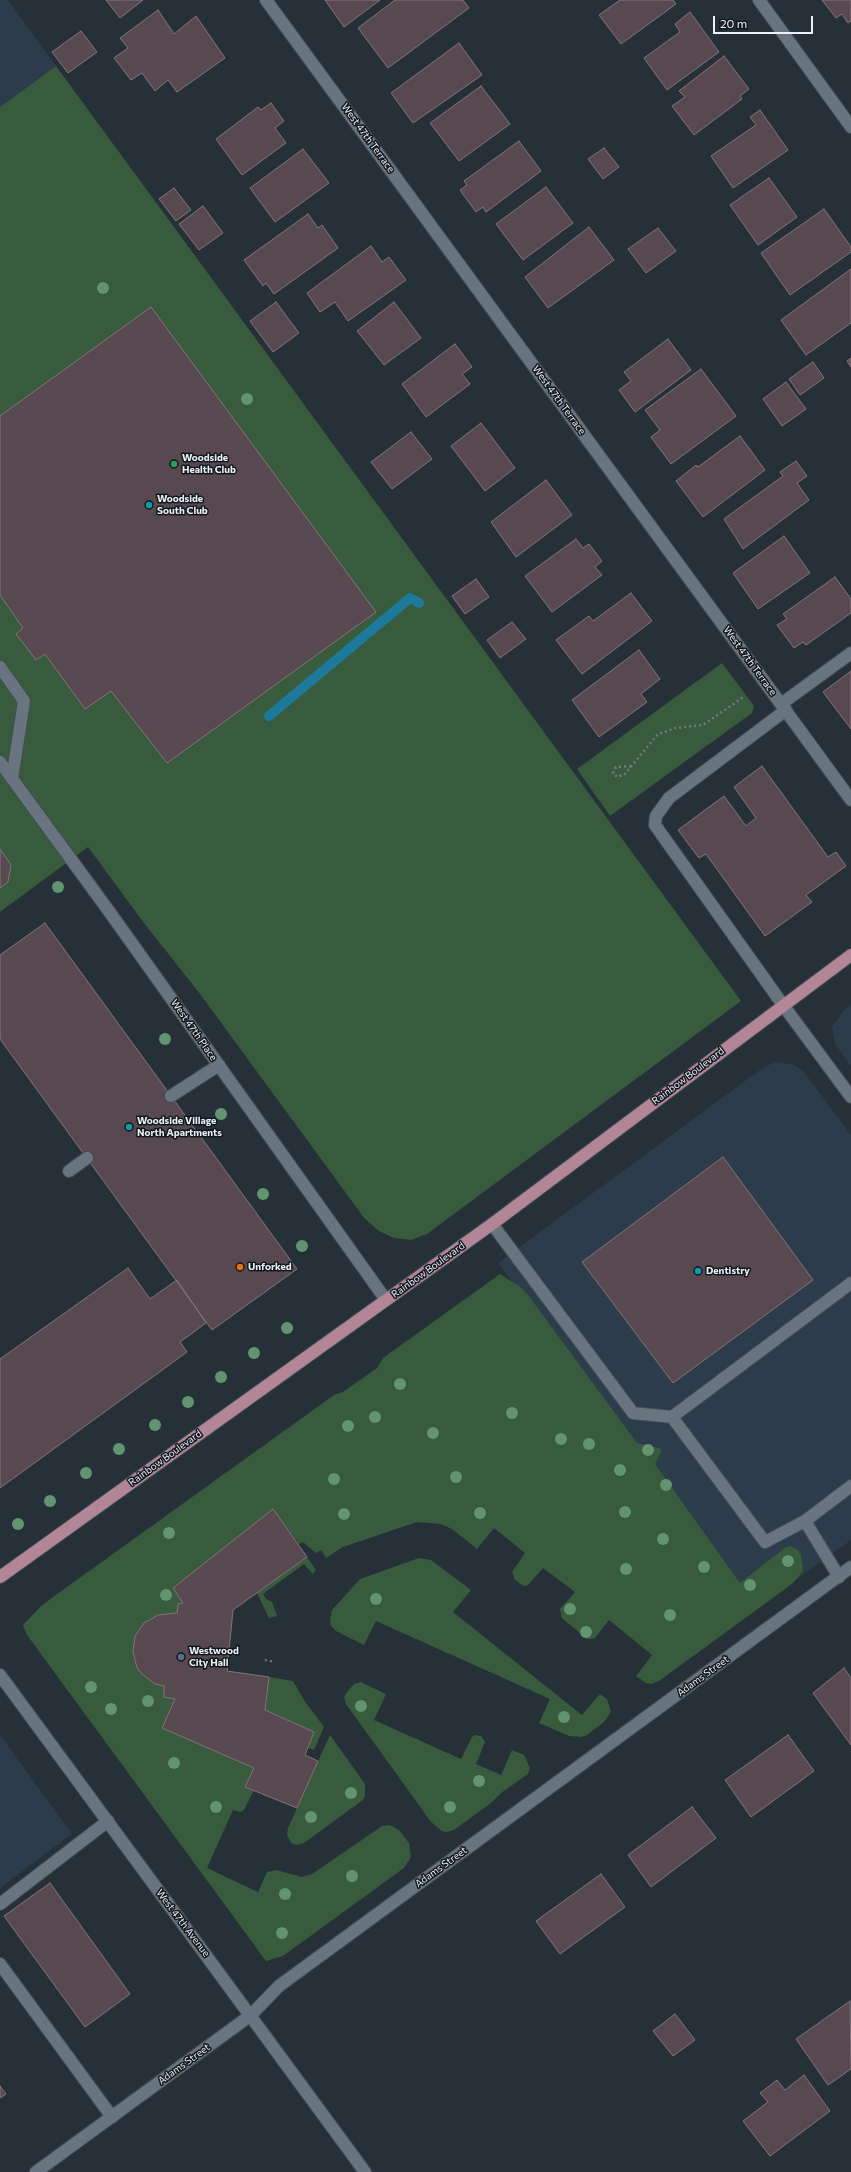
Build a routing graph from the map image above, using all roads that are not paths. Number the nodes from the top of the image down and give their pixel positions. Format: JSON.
{"nodes":[{"id":1,"x":266,"y":0,"type":"edge"},
{"id":2,"x":759,"y":0,"type":"edge"},
{"id":3,"x":851,"y":126,"type":"edge"},
{"id":4,"x":851,"y":653,"type":"edge"},
{"id":5,"x":0,"y":668,"type":"edge"},
{"id":6,"x":784,"y":707,"type":"junction"},
{"id":7,"x":0,"y":762,"type":"edge"},
{"id":8,"x":12,"y":779,"type":"junction"},
{"id":9,"x":851,"y":800,"type":"edge"},
{"id":10,"x":851,"y":955,"type":"edge"},
{"id":11,"x":783,"y":1004,"type":"junction"},
{"id":12,"x":219,"y":1065,"type":"junction"},
{"id":13,"x":171,"y":1096,"type":"dead end"},
{"id":14,"x":851,"y":1097,"type":"edge"},
{"id":15,"x":87,"y":1158,"type":"dead end"},
{"id":16,"x":69,"y":1171,"type":"dead end"},
{"id":17,"x":492,"y":1224,"type":"junction"},
{"id":18,"x":851,"y":1283,"type":"edge"},
{"id":19,"x":386,"y":1300,"type":"junction"},
{"id":20,"x":672,"y":1417,"type":"junction"},
{"id":21,"x":851,"y":1486,"type":"edge"},
{"id":22,"x":805,"y":1521,"type":"junction"},
{"id":23,"x":851,"y":1567,"type":"edge"},
{"id":24,"x":0,"y":1577,"type":"edge"},
{"id":25,"x":838,"y":1577,"type":"junction"},
{"id":26,"x":0,"y":1675,"type":"edge"},
{"id":27,"x":108,"y":1821,"type":"junction"},
{"id":28,"x":0,"y":1904,"type":"edge"},
{"id":29,"x":0,"y":1964,"type":"edge"},
{"id":30,"x":251,"y":2015,"type":"junction"},
{"id":31,"x":112,"y":2117,"type":"junction"},
{"id":32,"x":36,"y":2172,"type":"edge"},
{"id":33,"x":365,"y":2172,"type":"edge"}],
"edges":[{"from":1,"to":6,"type":"street","name":"West 47th Terrace"},
{"from":2,"to":3,"type":"street"},
{"from":4,"to":6,"type":"street"},
{"from":5,"to":8,"type":"street"},
{"from":6,"to":9,"type":"street","name":"West 47th Terrace"},
{"from":6,"to":11,"type":"street"},
{"from":7,"to":8,"type":"street","name":"West 47th Place"},
{"from":8,"to":12,"type":"street","name":"West 47th Place"},
{"from":10,"to":11,"type":"main road","name":"Rainbow Boulevard"},
{"from":11,"to":14,"type":"street"},
{"from":11,"to":17,"type":"main road","name":"Rainbow Boulevard"},
{"from":12,"to":13,"type":"street"},
{"from":12,"to":19,"type":"street","name":"West 47th Place"},
{"from":15,"to":16,"type":"street"},
{"from":17,"to":19,"type":"main road","name":"Rainbow Boulevard"},
{"from":17,"to":20,"type":"street"},
{"from":18,"to":20,"type":"street"},
{"from":19,"to":24,"type":"main road","name":"Rainbow Boulevard"},
{"from":20,"to":22,"type":"street"},
{"from":21,"to":22,"type":"street"},
{"from":22,"to":25,"type":"street"},
{"from":23,"to":25,"type":"street","name":"Adams Street"},
{"from":25,"to":30,"type":"street","name":"Adams Street"},
{"from":26,"to":27,"type":"street","name":"West 47th Avenue"},
{"from":27,"to":28,"type":"street"},
{"from":27,"to":30,"type":"street","name":"West 47th Avenue"},
{"from":29,"to":31,"type":"street"},
{"from":30,"to":31,"type":"street","name":"Adams Street"},
{"from":30,"to":33,"type":"street","name":"West 47th Avenue"},
{"from":31,"to":32,"type":"street","name":"Adams Street"}]}
